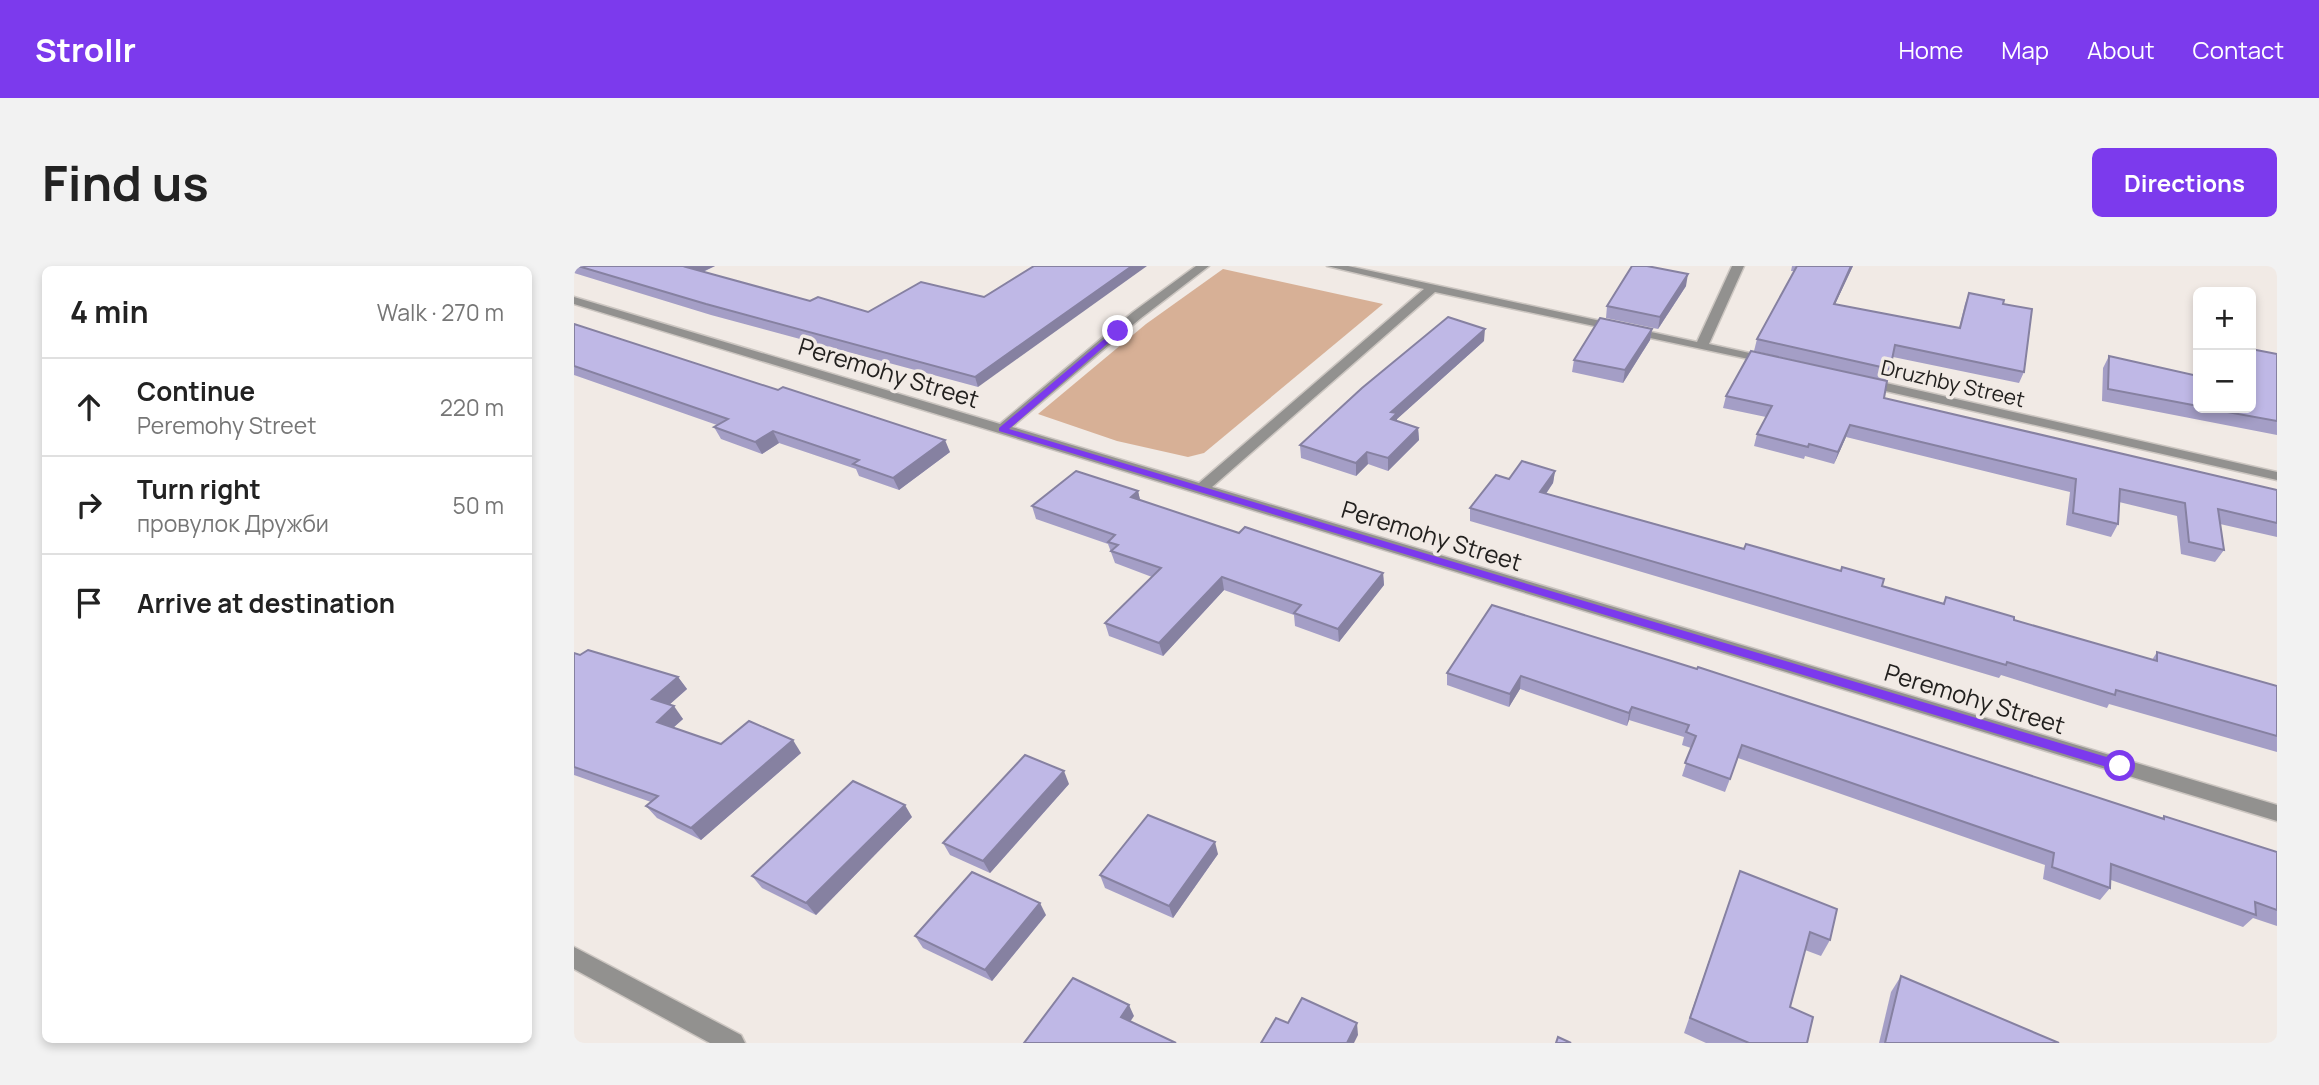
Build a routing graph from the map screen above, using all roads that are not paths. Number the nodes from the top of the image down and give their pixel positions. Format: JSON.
{"nodes":[{"id":1,"x":1203,"y":266,"type":"edge"},
{"id":2,"x":1333,"y":266,"type":"edge"},
{"id":3,"x":1738,"y":266,"type":"edge"},
{"id":4,"x":1432,"y":288,"type":"junction"},
{"id":5,"x":574,"y":300,"type":"edge"},
{"id":6,"x":1702,"y":345,"type":"junction"},
{"id":7,"x":1782,"y":364,"type":"edge"},
{"id":8,"x":1849,"y":379,"type":"edge"},
{"id":9,"x":1003,"y":429,"type":"junction"},
{"id":10,"x":2277,"y":475,"type":"edge"},
{"id":11,"x":1201,"y":489,"type":"junction"},
{"id":12,"x":2277,"y":813,"type":"edge"},
{"id":13,"x":574,"y":957,"type":"edge"},
{"id":14,"x":733,"y":1043,"type":"edge"}],
"edges":[{"from":1,"to":9,"type":"street"},
{"from":2,"to":4,"type":"street"},
{"from":3,"to":6,"type":"street"},
{"from":4,"to":6,"type":"street"},
{"from":4,"to":11,"type":"street"},
{"from":5,"to":9,"type":"street","name":"Peremohy Street"},
{"from":6,"to":7,"type":"street"},
{"from":8,"to":10,"type":"street","name":"Druzhby Street"},
{"from":9,"to":11,"type":"street","name":"Peremohy Street"},
{"from":11,"to":12,"type":"street","name":"Peremohy Street"},
{"from":13,"to":14,"type":"street"}]}
